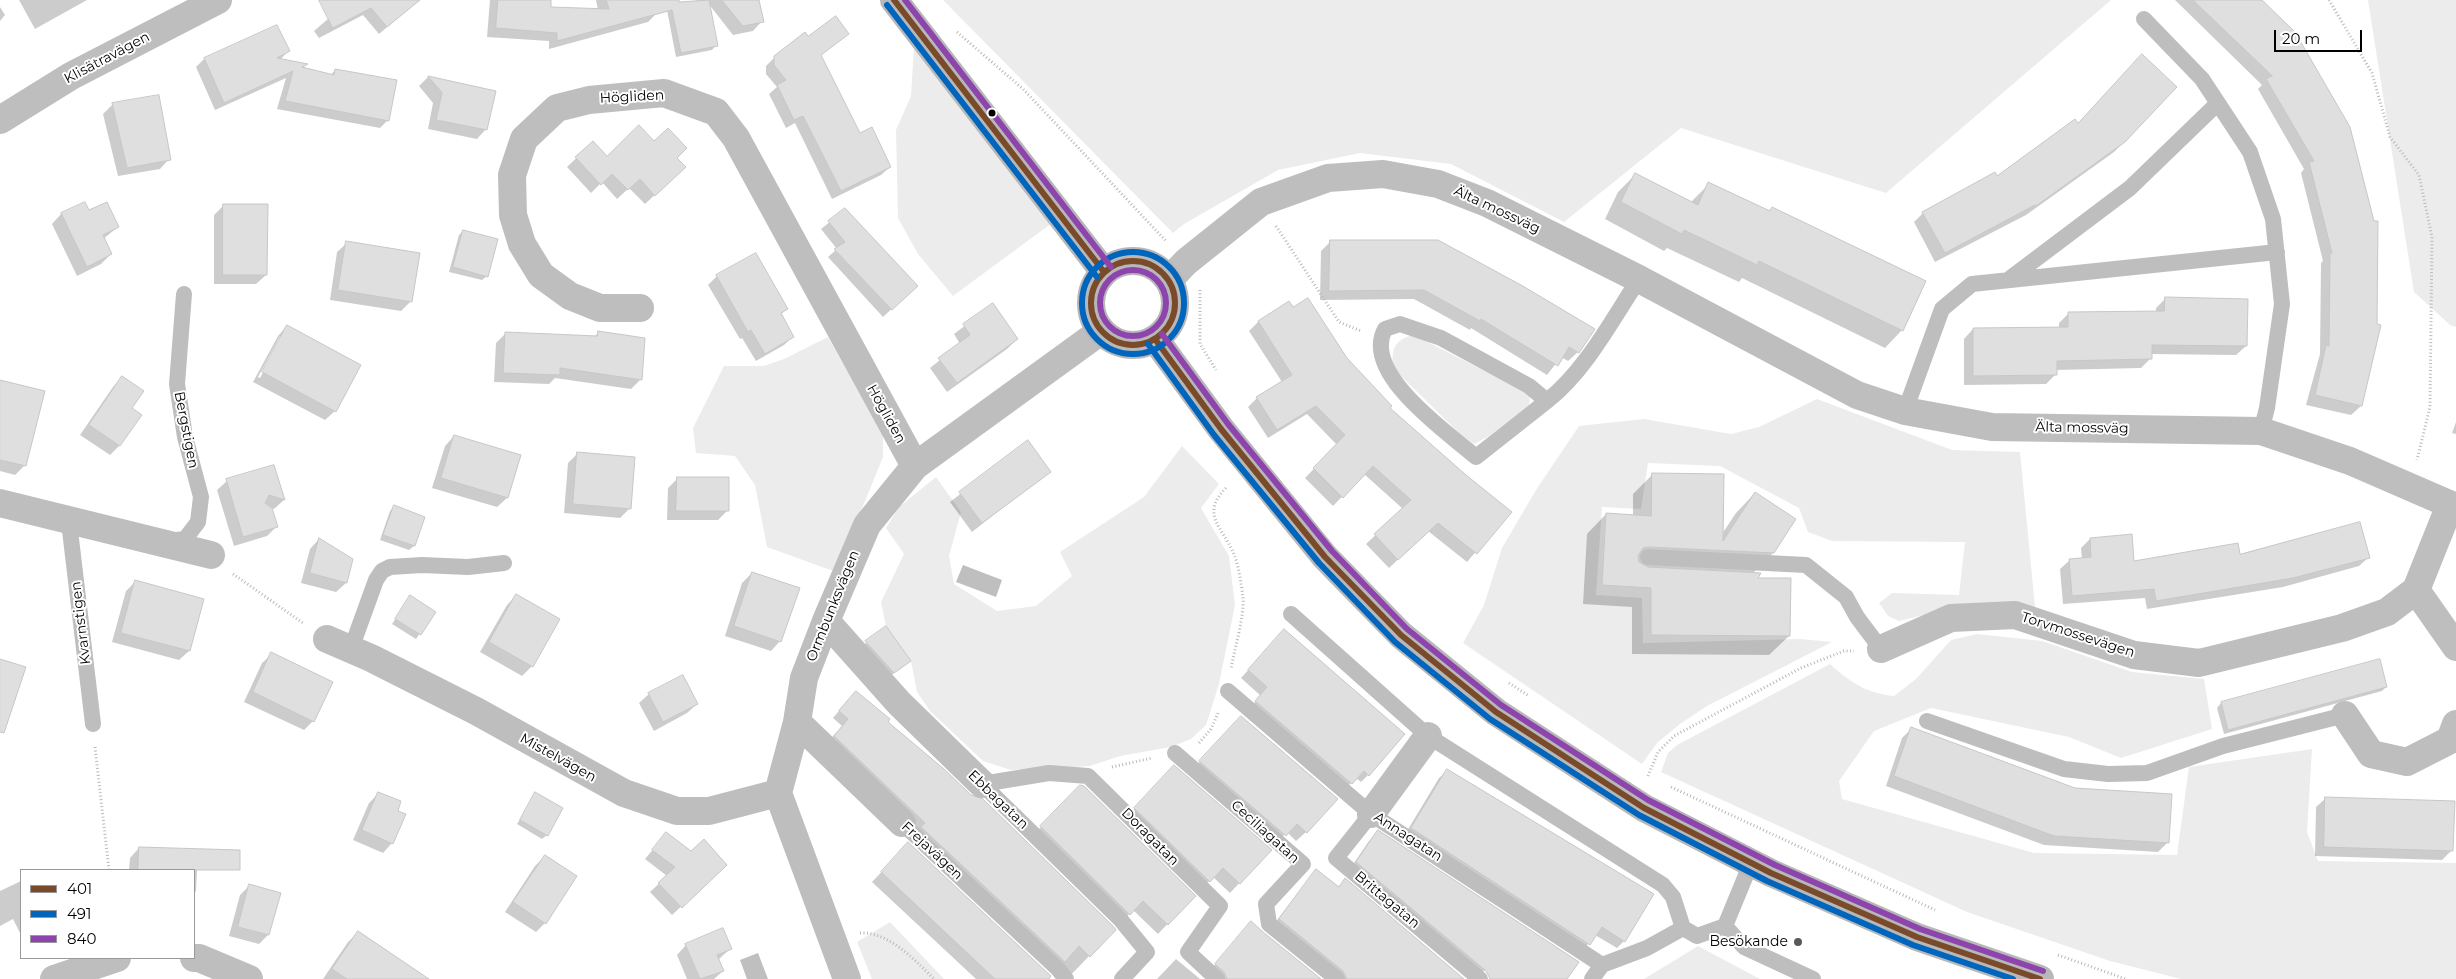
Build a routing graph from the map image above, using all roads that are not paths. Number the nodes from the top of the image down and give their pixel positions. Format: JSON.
{"nodes":[{"id":1,"x":218,"y":0,"type":"edge"},
{"id":2,"x":894,"y":0,"type":"edge"},
{"id":3,"x":2144,"y":19,"type":"dead end"},
{"id":4,"x":2218,"y":103,"type":"junction"},
{"id":5,"x":0,"y":120,"type":"edge"},
{"id":6,"x":2277,"y":252,"type":"junction"},
{"id":7,"x":1177,"y":271,"type":"junction"},
{"id":8,"x":1104,"y":272,"type":"junction"},
{"id":9,"x":1639,"y":279,"type":"junction"},
{"id":10,"x":2008,"y":280,"type":"junction"},
{"id":11,"x":184,"y":294,"type":"dead end"},
{"id":12,"x":640,"y":308,"type":"dead end"},
{"id":13,"x":1101,"y":331,"type":"junction"},
{"id":14,"x":1155,"y":339,"type":"junction"},
{"id":15,"x":1547,"y":401,"type":"junction"},
{"id":16,"x":1905,"y":411,"type":"junction"},
{"id":17,"x":2261,"y":432,"type":"junction"},
{"id":18,"x":915,"y":466,"type":"junction"},
{"id":19,"x":0,"y":503,"type":"edge"},
{"id":20,"x":2453,"y":506,"type":"edge"},
{"id":21,"x":69,"y":522,"type":"junction"},
{"id":22,"x":162,"y":542,"type":"junction"},
{"id":23,"x":212,"y":555,"type":"road end"},
{"id":24,"x":1648,"y":557,"type":"dead end"},
{"id":25,"x":504,"y":563,"type":"dead end"},
{"id":26,"x":2416,"y":590,"type":"junction"},
{"id":27,"x":1290,"y":614,"type":"dead end"},
{"id":28,"x":826,"y":621,"type":"junction"},
{"id":29,"x":327,"y":639,"type":"road end"},
{"id":30,"x":2456,"y":646,"type":"edge"},
{"id":31,"x":352,"y":649,"type":"junction"},
{"id":32,"x":1881,"y":649,"type":"joint"},
{"id":33,"x":1228,"y":691,"type":"road end"},
{"id":34,"x":2345,"y":714,"type":"joint"},
{"id":35,"x":1927,"y":721,"type":"dead end"},
{"id":36,"x":797,"y":722,"type":"junction"},
{"id":37,"x":93,"y":724,"type":"road end"},
{"id":38,"x":2456,"y":724,"type":"edge"},
{"id":39,"x":1428,"y":736,"type":"junction"},
{"id":40,"x":1175,"y":753,"type":"road end"},
{"id":41,"x":982,"y":784,"type":"junction"},
{"id":42,"x":778,"y":793,"type":"junction"},
{"id":43,"x":1371,"y":814,"type":"junction"},
{"id":44,"x":902,"y":824,"type":"joint"},
{"id":45,"x":1751,"y":863,"type":"junction"},
{"id":46,"x":1725,"y":926,"type":"junction"},
{"id":47,"x":1683,"y":928,"type":"junction"},
{"id":48,"x":195,"y":958,"type":"edge"},
{"id":49,"x":114,"y":959,"type":"edge"},
{"id":50,"x":1602,"y":965,"type":"junction"},
{"id":51,"x":54,"y":979,"type":"edge"},
{"id":52,"x":250,"y":979,"type":"edge"},
{"id":53,"x":847,"y":979,"type":"edge"},
{"id":54,"x":1066,"y":979,"type":"edge"},
{"id":55,"x":1122,"y":979,"type":"edge"},
{"id":56,"x":1217,"y":979,"type":"edge"},
{"id":57,"x":1337,"y":979,"type":"edge"},
{"id":58,"x":1480,"y":979,"type":"edge"},
{"id":59,"x":1592,"y":979,"type":"edge"},
{"id":60,"x":1813,"y":979,"type":"edge"},
{"id":61,"x":2040,"y":979,"type":"edge"}],
"edges":[{"from":1,"to":5,"type":"street","name":"Klisätravägen"},
{"from":2,"to":8,"type":"main road"},
{"from":3,"to":4,"type":"lane"},
{"from":4,"to":6,"type":"lane"},
{"from":4,"to":10,"type":"lane"},
{"from":6,"to":10,"type":"lane"},
{"from":6,"to":17,"type":"lane"},
{"from":7,"to":8,"type":"main road"},
{"from":7,"to":9,"type":"street","name":"Älta mossväg"},
{"from":7,"to":14,"type":"main road"},
{"from":8,"to":13,"type":"main road"},
{"from":9,"to":15,"type":"lane"},
{"from":9,"to":16,"type":"street","name":"Älta mossväg"},
{"from":10,"to":16,"type":"lane"},
{"from":11,"to":22,"type":"lane","name":"Bergstigen"},
{"from":12,"to":18,"type":"street","name":"Högliden"},
{"from":13,"to":14,"type":"main road"},
{"from":13,"to":18,"type":"street","name":"Ormbunksvägen"},
{"from":14,"to":45,"type":"main road"},
{"from":15,"to":15,"type":"lane"},
{"from":16,"to":17,"type":"street","name":"Älta mossväg"},
{"from":17,"to":20,"type":"street","name":"Älta mossväg"},
{"from":18,"to":28,"type":"street","name":"Ormbunksvägen"},
{"from":19,"to":21,"type":"street","name":"Bergstigen"},
{"from":20,"to":26,"type":"street"},
{"from":21,"to":22,"type":"street","name":"Bergstigen"},
{"from":21,"to":37,"type":"lane","name":"Kvarnstigen"},
{"from":22,"to":23,"type":"street","name":"Bergstigen"},
{"from":24,"to":32,"type":"lane"},
{"from":25,"to":31,"type":"lane"},
{"from":26,"to":30,"type":"street"},
{"from":26,"to":32,"type":"street","name":"Torvmossevägen"},
{"from":27,"to":39,"type":"lane"},
{"from":28,"to":36,"type":"street","name":"Ormbunksvägen"},
{"from":28,"to":41,"type":"street","name":"Ebbagatan"},
{"from":29,"to":31,"type":"street","name":"Mistelvägen"},
{"from":31,"to":42,"type":"street","name":"Mistelvägen"},
{"from":33,"to":43,"type":"lane","name":"Annagatan"},
{"from":34,"to":35,"type":"lane"},
{"from":34,"to":38,"type":"street"},
{"from":36,"to":42,"type":"street","name":"Ormbunksvägen"},
{"from":36,"to":44,"type":"street","name":"Frejavägen"},
{"from":39,"to":43,"type":"street"},
{"from":39,"to":47,"type":"lane"},
{"from":40,"to":57,"type":"lane","name":"Ceciliagatan"},
{"from":41,"to":55,"type":"lane","name":"Ebbagatan"},
{"from":41,"to":56,"type":"lane","name":"Doragatan"},
{"from":42,"to":53,"type":"street"},
{"from":43,"to":50,"type":"lane","name":"Annagatan"},
{"from":43,"to":58,"type":"lane","name":"Brittagatan"},
{"from":44,"to":54,"type":"lane","name":"Frejavägen"},
{"from":45,"to":46,"type":"lane"},
{"from":45,"to":61,"type":"main road"},
{"from":46,"to":47,"type":"lane"},
{"from":46,"to":60,"type":"lane"},
{"from":47,"to":50,"type":"lane"},
{"from":48,"to":52,"type":"street"},
{"from":49,"to":51,"type":"street"},
{"from":50,"to":59,"type":"lane"}]}
